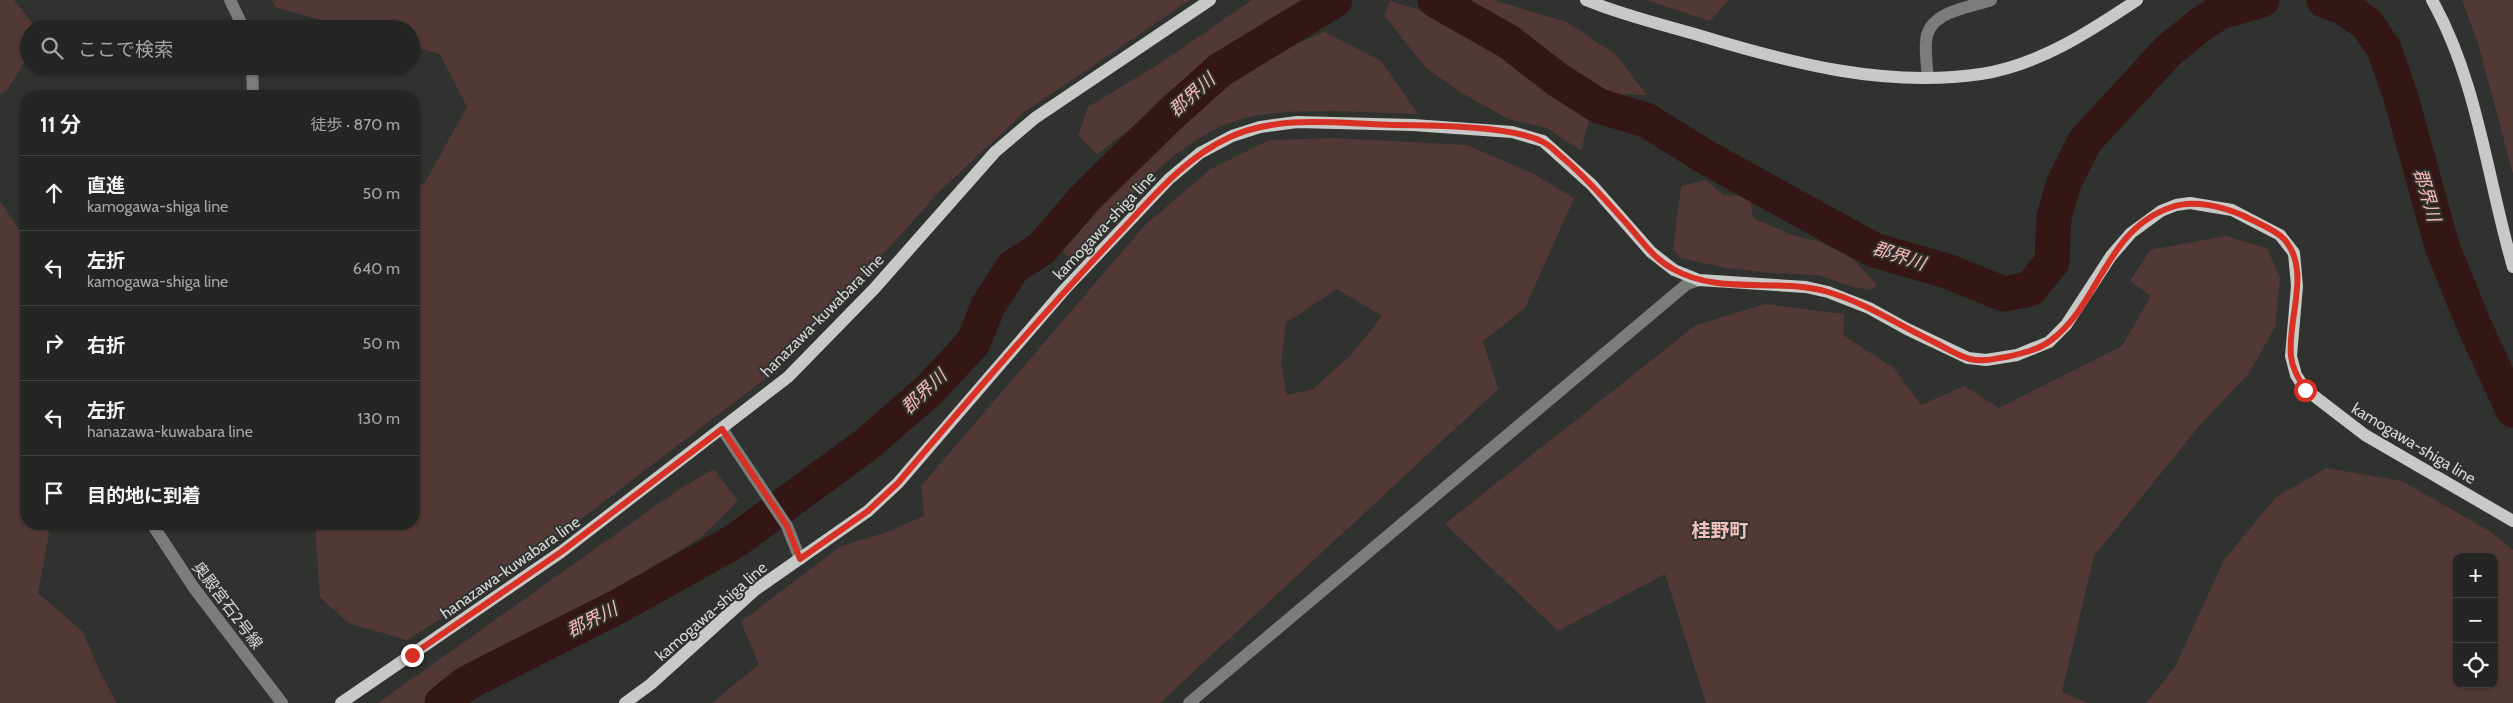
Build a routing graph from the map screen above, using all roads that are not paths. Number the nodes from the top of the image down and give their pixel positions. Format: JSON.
{"nodes":[{"id":1,"x":230,"y":0,"type":"edge"},
{"id":2,"x":1210,"y":0,"type":"edge"},
{"id":3,"x":1586,"y":0,"type":"edge"},
{"id":4,"x":1991,"y":0,"type":"edge"},
{"id":5,"x":2137,"y":0,"type":"edge"},
{"id":6,"x":2432,"y":0,"type":"edge"},
{"id":7,"x":240,"y":20,"type":"edge"},
{"id":8,"x":252,"y":75,"type":"edge"},
{"id":9,"x":1928,"y":78,"type":"junction"},
{"id":10,"x":253,"y":90,"type":"edge"},
{"id":11,"x":2513,"y":267,"type":"edge"},
{"id":12,"x":1699,"y":280,"type":"junction"},
{"id":13,"x":726,"y":434,"type":"junction"},
{"id":14,"x":2513,"y":521,"type":"edge"},
{"id":15,"x":156,"y":530,"type":"edge"},
{"id":16,"x":800,"y":559,"type":"junction"},
{"id":17,"x":282,"y":703,"type":"edge"},
{"id":18,"x":340,"y":703,"type":"edge"},
{"id":19,"x":625,"y":703,"type":"edge"},
{"id":20,"x":1189,"y":703,"type":"edge"}],
"edges":[{"from":1,"to":7,"type":"street"},
{"from":2,"to":13,"type":"main road","name":"hanazawa-kuwabara line"},
{"from":3,"to":9,"type":"main road"},
{"from":4,"to":9,"type":"street"},
{"from":5,"to":9,"type":"main road"},
{"from":6,"to":11,"type":"main road"},
{"from":8,"to":10,"type":"street"},
{"from":12,"to":14,"type":"main road","name":"kamogawa-shiga line"},
{"from":12,"to":16,"type":"main road","name":"kamogawa-shiga line"},
{"from":12,"to":20,"type":"street"},
{"from":13,"to":16,"type":"street"},
{"from":13,"to":18,"type":"main road","name":"hanazawa-kuwabara line"},
{"from":15,"to":17,"type":"street","name":"奥殿宮石2号線"},
{"from":16,"to":19,"type":"main road","name":"kamogawa-shiga line"}]}
